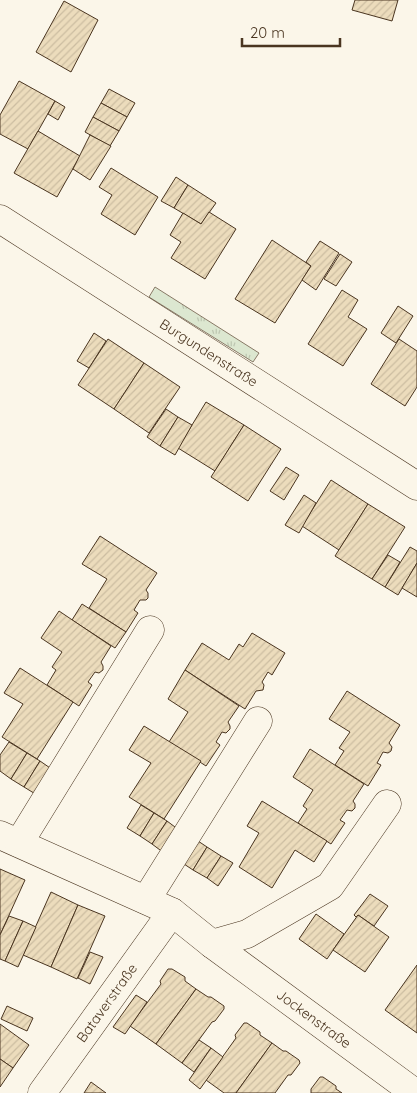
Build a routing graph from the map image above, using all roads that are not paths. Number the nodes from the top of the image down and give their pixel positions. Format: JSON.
{"nodes":[{"id":1,"x":0,"y":219,"type":"edge"},
{"id":2,"x":417,"y":486,"type":"edge"},
{"id":3,"x":150,"y":630,"type":"dead end"},
{"id":4,"x":258,"y":721,"type":"dead end"},
{"id":5,"x":387,"y":804,"type":"dead end"},
{"id":6,"x":9,"y":839,"type":"edge"},
{"id":7,"x":146,"y":900,"type":"junction"},
{"id":8,"x":172,"y":912,"type":"junction"},
{"id":9,"x":212,"y":944,"type":"junction"},
{"id":10,"x":42,"y":1093,"type":"edge"},
{"id":11,"x":415,"y":1093,"type":"edge"}],
"edges":[{"from":1,"to":2,"type":"street","name":"Burgundenstraße"},
{"from":3,"to":6,"type":"street","name":"Jockenstraße"},
{"from":4,"to":7,"type":"street"},
{"from":5,"to":9,"type":"street"},
{"from":6,"to":7,"type":"street","name":"Jockenstraße"},
{"from":7,"to":8,"type":"street","name":"Jockenstraße"},
{"from":8,"to":9,"type":"street","name":"Jockenstraße"},
{"from":8,"to":10,"type":"street","name":"Bataverstraße"},
{"from":9,"to":11,"type":"street","name":"Jockenstraße"}]}
